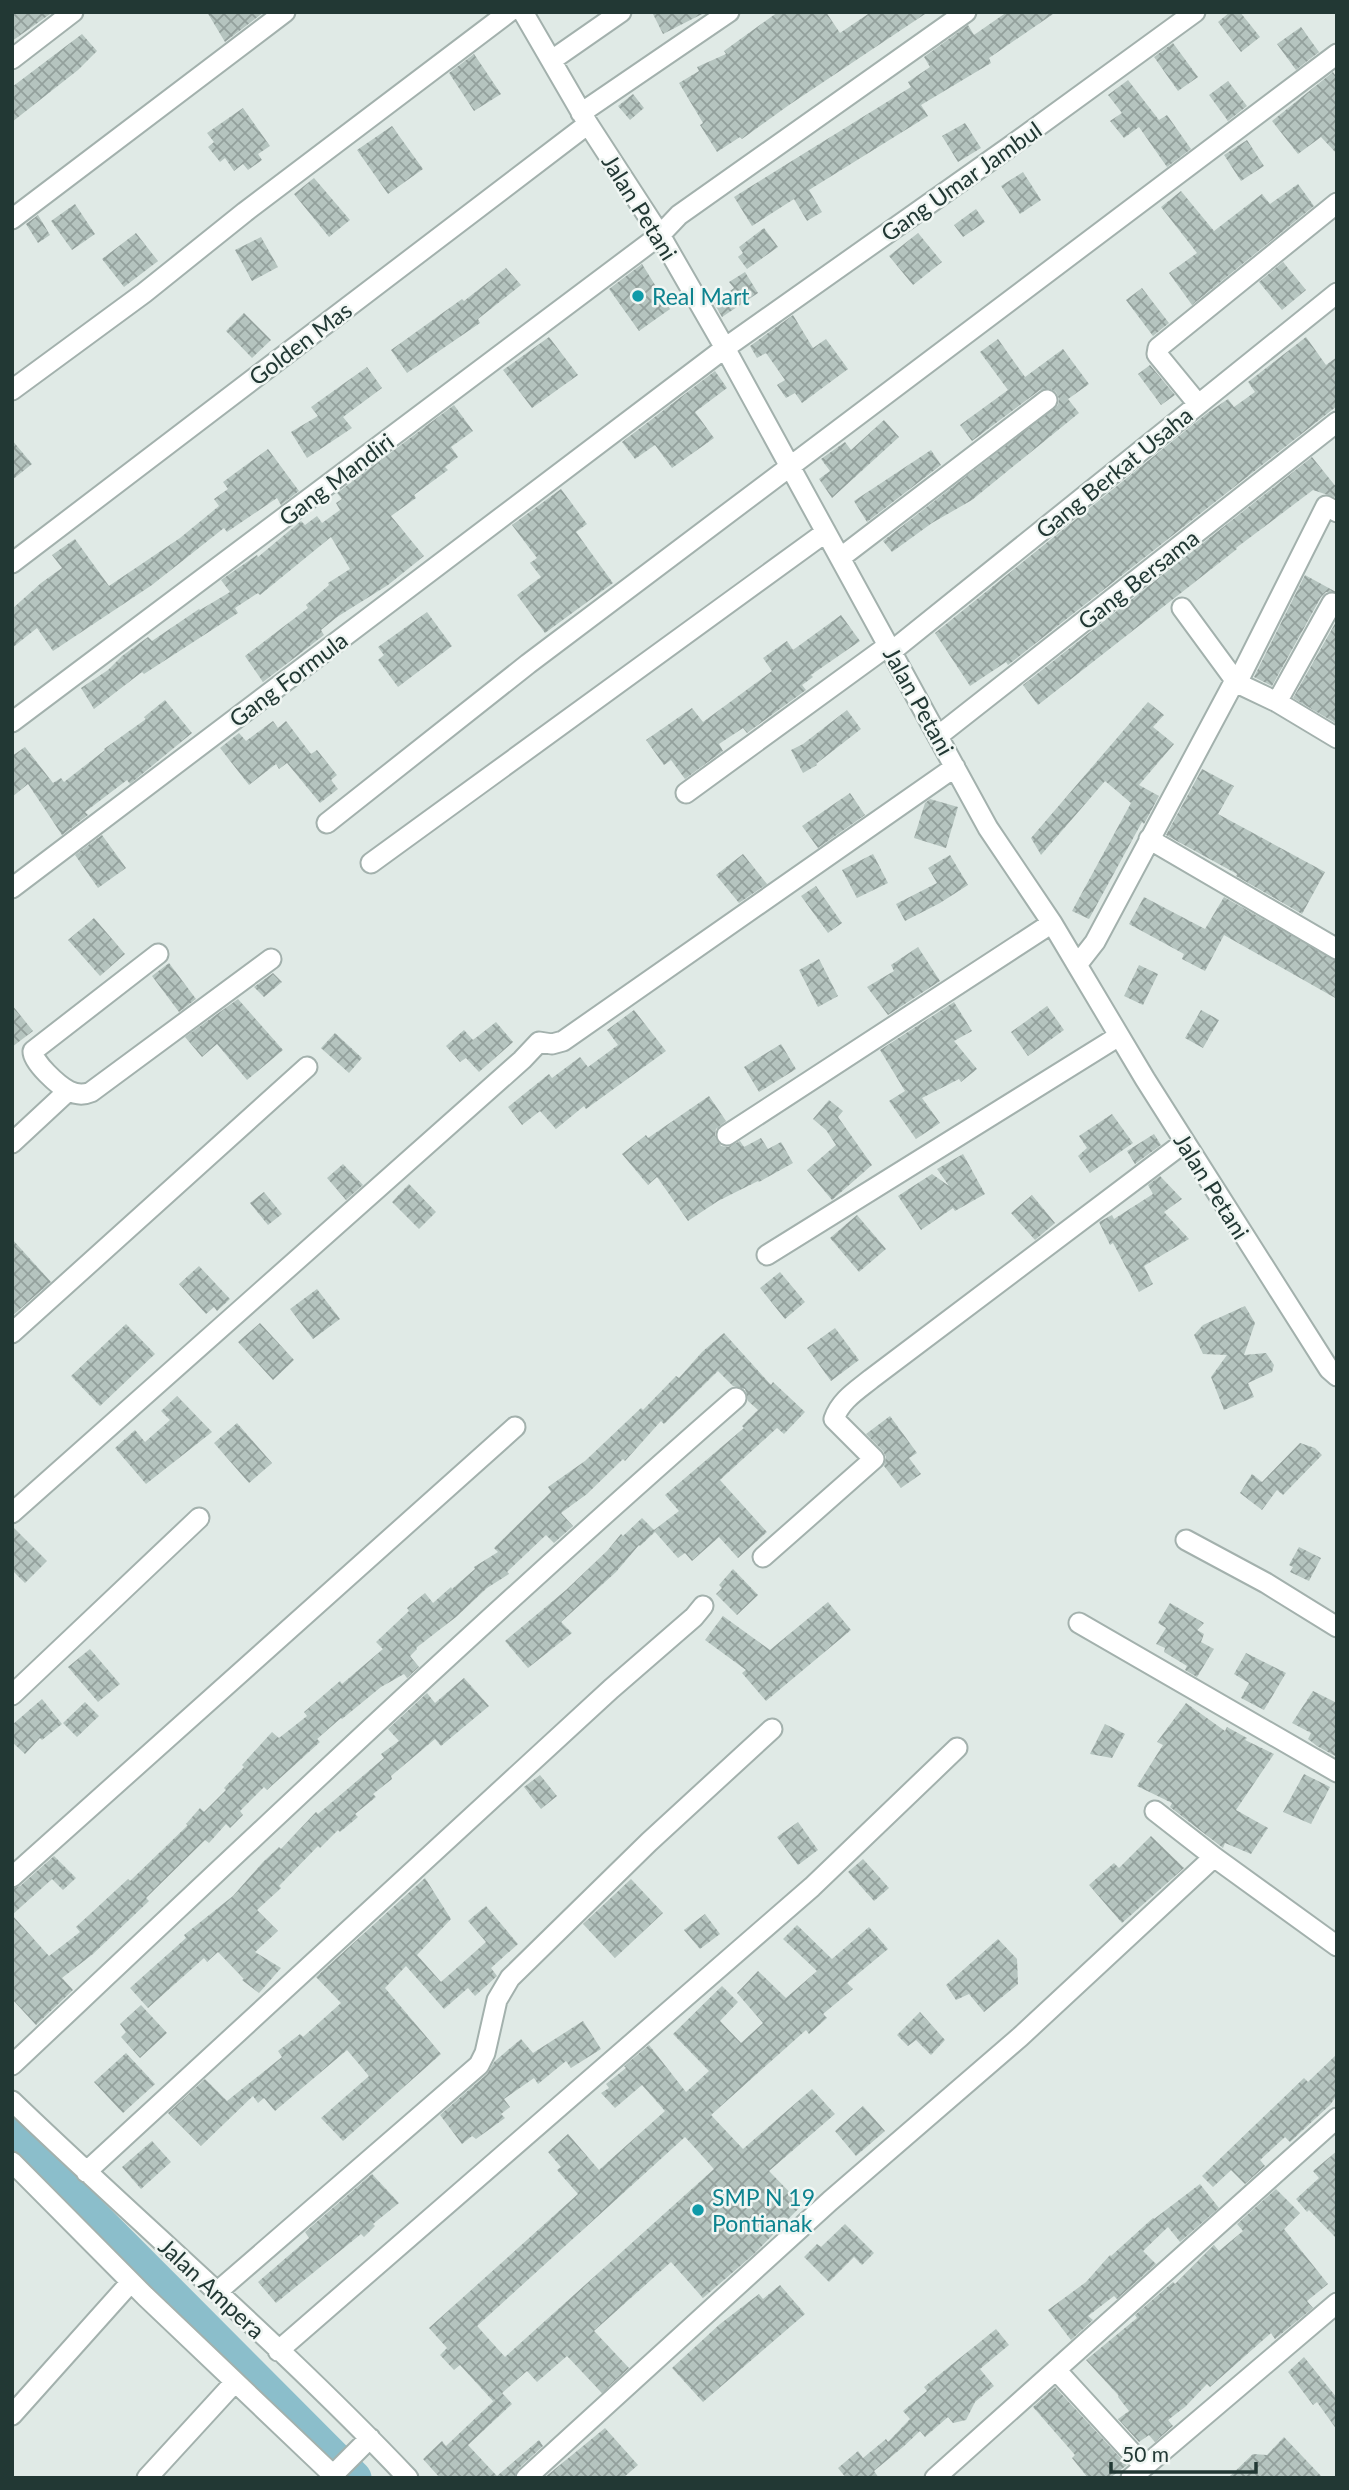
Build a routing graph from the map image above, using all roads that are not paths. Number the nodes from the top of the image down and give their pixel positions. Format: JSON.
{"nodes":[{"id":1,"x":73,"y":12,"type":"edge"},
{"id":2,"x":285,"y":12,"type":"edge"},
{"id":3,"x":509,"y":12,"type":"edge"},
{"id":4,"x":523,"y":12,"type":"edge"},
{"id":5,"x":621,"y":12,"type":"edge"},
{"id":6,"x":729,"y":12,"type":"edge"},
{"id":7,"x":966,"y":12,"type":"edge"},
{"id":8,"x":1195,"y":12,"type":"edge"},
{"id":9,"x":1337,"y":54,"type":"edge"},
{"id":10,"x":12,"y":59,"type":"edge"},
{"id":11,"x":552,"y":60,"type":"junction"},
{"id":12,"x":584,"y":118,"type":"junction"},
{"id":13,"x":1337,"y":203,"type":"edge"},
{"id":14,"x":12,"y":219,"type":"edge"},
{"id":15,"x":660,"y":235,"type":"junction"},
{"id":16,"x":1337,"y":293,"type":"edge"},
{"id":17,"x":726,"y":348,"type":"junction"},
{"id":18,"x":12,"y":390,"type":"edge"},
{"id":19,"x":1047,"y":400,"type":"dead end"},
{"id":20,"x":1198,"y":404,"type":"junction"},
{"id":21,"x":1337,"y":422,"type":"edge"},
{"id":22,"x":790,"y":465,"type":"junction"},
{"id":23,"x":564,"y":471,"type":"joint"},
{"id":24,"x":1331,"y":509,"type":"edge"},
{"id":25,"x":826,"y":532,"type":"junction"},
{"id":26,"x":840,"y":558,"type":"junction"},
{"id":27,"x":12,"y":563,"type":"edge"},
{"id":28,"x":1332,"y":603,"type":"dead end"},
{"id":29,"x":1182,"y":608,"type":"dead end"},
{"id":30,"x":890,"y":648,"type":"junction"},
{"id":31,"x":1234,"y":684,"type":"junction"},
{"id":32,"x":1277,"y":702,"type":"junction"},
{"id":33,"x":12,"y":722,"type":"edge"},
{"id":34,"x":938,"y":736,"type":"junction"},
{"id":35,"x":1337,"y":738,"type":"edge"},
{"id":36,"x":955,"y":766,"type":"junction"},
{"id":37,"x":685,"y":793,"type":"dead end"},
{"id":38,"x":327,"y":823,"type":"dead end"},
{"id":39,"x":1149,"y":839,"type":"junction"},
{"id":40,"x":371,"y":863,"type":"dead end"},
{"id":41,"x":12,"y":888,"type":"edge"},
{"id":42,"x":1052,"y":923,"type":"junction"},
{"id":43,"x":1337,"y":949,"type":"edge"},
{"id":44,"x":1086,"y":953,"type":"junction"},
{"id":45,"x":158,"y":954,"type":"dead end"},
{"id":46,"x":271,"y":959,"type":"dead end"},
{"id":47,"x":1119,"y":1036,"type":"junction"},
{"id":48,"x":307,"y":1067,"type":"dead end"},
{"id":49,"x":68,"y":1091,"type":"junction"},
{"id":50,"x":727,"y":1135,"type":"dead end"},
{"id":51,"x":1185,"y":1142,"type":"junction"},
{"id":52,"x":12,"y":1143,"type":"edge"},
{"id":53,"x":768,"y":1255,"type":"dead end"},
{"id":54,"x":12,"y":1333,"type":"edge"},
{"id":55,"x":1337,"y":1376,"type":"edge"},
{"id":56,"x":736,"y":1398,"type":"dead end"},
{"id":57,"x":515,"y":1427,"type":"dead end"},
{"id":58,"x":12,"y":1513,"type":"edge"},
{"id":59,"x":199,"y":1518,"type":"dead end"},
{"id":60,"x":1186,"y":1540,"type":"dead end"},
{"id":61,"x":763,"y":1557,"type":"dead end"},
{"id":62,"x":704,"y":1606,"type":"dead end"},
{"id":63,"x":1079,"y":1623,"type":"dead end"},
{"id":64,"x":1337,"y":1627,"type":"edge"},
{"id":65,"x":12,"y":1695,"type":"edge"},
{"id":66,"x":772,"y":1729,"type":"dead end"},
{"id":67,"x":957,"y":1748,"type":"dead end"},
{"id":68,"x":1337,"y":1772,"type":"edge"},
{"id":69,"x":1155,"y":1811,"type":"dead end"},
{"id":70,"x":1214,"y":1857,"type":"junction"},
{"id":71,"x":12,"y":1877,"type":"edge"},
{"id":72,"x":1337,"y":1945,"type":"edge"},
{"id":73,"x":12,"y":2065,"type":"edge"},
{"id":74,"x":12,"y":2101,"type":"edge"},
{"id":75,"x":1337,"y":2118,"type":"edge"},
{"id":76,"x":12,"y":2162,"type":"edge"},
{"id":77,"x":86,"y":2172,"type":"junction"},
{"id":78,"x":131,"y":2282,"type":"junction"},
{"id":79,"x":217,"y":2292,"type":"junction"},
{"id":80,"x":1337,"y":2303,"type":"edge"},
{"id":81,"x":278,"y":2351,"type":"junction"},
{"id":82,"x":1056,"y":2370,"type":"junction"},
{"id":83,"x":235,"y":2382,"type":"junction"},
{"id":84,"x":12,"y":2416,"type":"edge"},
{"id":85,"x":370,"y":2438,"type":"junction"},
{"id":86,"x":338,"y":2469,"type":"edge"},
{"id":87,"x":1137,"y":2472,"type":"edge"},
{"id":88,"x":148,"y":2478,"type":"edge"},
{"id":89,"x":408,"y":2478,"type":"edge"},
{"id":90,"x":527,"y":2478,"type":"edge"},
{"id":91,"x":935,"y":2478,"type":"edge"}],
"edges":[{"from":1,"to":10,"type":"street"},
{"from":2,"to":14,"type":"street"},
{"from":3,"to":18,"type":"street"},
{"from":4,"to":11,"type":"street","name":"Jalan Petani"},
{"from":5,"to":11,"type":"street"},
{"from":6,"to":12,"type":"street","name":"Golden Mas"},
{"from":7,"to":15,"type":"street","name":"Gang Mandiri"},
{"from":8,"to":17,"type":"street","name":"Gang Umar Jambul"},
{"from":9,"to":22,"type":"street"},
{"from":11,"to":12,"type":"street","name":"Jalan Petani"},
{"from":12,"to":15,"type":"street","name":"Jalan Petani"},
{"from":12,"to":27,"type":"street","name":"Golden Mas"},
{"from":13,"to":20,"type":"street"},
{"from":15,"to":17,"type":"street","name":"Jalan Petani"},
{"from":15,"to":33,"type":"street","name":"Gang Mandiri"},
{"from":16,"to":20,"type":"street","name":"Gang Berkat Usaha"},
{"from":17,"to":22,"type":"street","name":"Jalan Petani"},
{"from":17,"to":23,"type":"street","name":"Gang Umar Jambul"},
{"from":19,"to":26,"type":"street"},
{"from":20,"to":30,"type":"street","name":"Gang Berkat Usaha"},
{"from":21,"to":34,"type":"street","name":"Gang Bersama"},
{"from":22,"to":25,"type":"street","name":"Jalan Petani"},
{"from":22,"to":38,"type":"street"},
{"from":23,"to":41,"type":"street","name":"Gang Formula"},
{"from":24,"to":31,"type":"street"},
{"from":25,"to":26,"type":"street","name":"Jalan Petani"},
{"from":25,"to":40,"type":"street"},
{"from":26,"to":30,"type":"street","name":"Jalan Petani"},
{"from":28,"to":32,"type":"street"},
{"from":29,"to":31,"type":"street"},
{"from":30,"to":34,"type":"street","name":"Jalan Petani"},
{"from":30,"to":37,"type":"street","name":"Gang Berkat Usaha"},
{"from":31,"to":32,"type":"street"},
{"from":31,"to":39,"type":"street"},
{"from":32,"to":35,"type":"street"},
{"from":34,"to":36,"type":"street","name":"Jalan Petani"},
{"from":36,"to":42,"type":"street","name":"Jalan Petani"},
{"from":36,"to":58,"type":"street"},
{"from":39,"to":43,"type":"street"},
{"from":39,"to":44,"type":"street"},
{"from":42,"to":44,"type":"street","name":"Jalan Petani"},
{"from":42,"to":50,"type":"street"},
{"from":44,"to":47,"type":"street","name":"Jalan Petani"},
{"from":45,"to":49,"type":"street"},
{"from":46,"to":49,"type":"street"},
{"from":47,"to":51,"type":"street","name":"Jalan Petani"},
{"from":47,"to":53,"type":"street"},
{"from":48,"to":54,"type":"street"},
{"from":49,"to":52,"type":"street"},
{"from":51,"to":55,"type":"street","name":"Jalan Petani"},
{"from":51,"to":61,"type":"street"},
{"from":56,"to":73,"type":"street"},
{"from":57,"to":71,"type":"street"},
{"from":59,"to":65,"type":"street"},
{"from":60,"to":64,"type":"street"},
{"from":62,"to":77,"type":"street"},
{"from":63,"to":68,"type":"street"},
{"from":66,"to":79,"type":"street"},
{"from":67,"to":81,"type":"street"},
{"from":69,"to":70,"type":"street"},
{"from":70,"to":72,"type":"street"},
{"from":70,"to":90,"type":"street"},
{"from":74,"to":77,"type":"street","name":"Jalan Ampera"},
{"from":75,"to":82,"type":"street"},
{"from":76,"to":78,"type":"street"},
{"from":77,"to":79,"type":"street","name":"Jalan Ampera"},
{"from":78,"to":83,"type":"street"},
{"from":78,"to":84,"type":"street"},
{"from":79,"to":81,"type":"street","name":"Jalan Ampera"},
{"from":80,"to":87,"type":"street"},
{"from":81,"to":85,"type":"street","name":"Jalan Ampera"},
{"from":82,"to":87,"type":"street"},
{"from":82,"to":91,"type":"street"},
{"from":83,"to":86,"type":"street"},
{"from":83,"to":88,"type":"street"},
{"from":85,"to":86,"type":"street"},
{"from":85,"to":89,"type":"street","name":"Jalan Ampera"}]}
